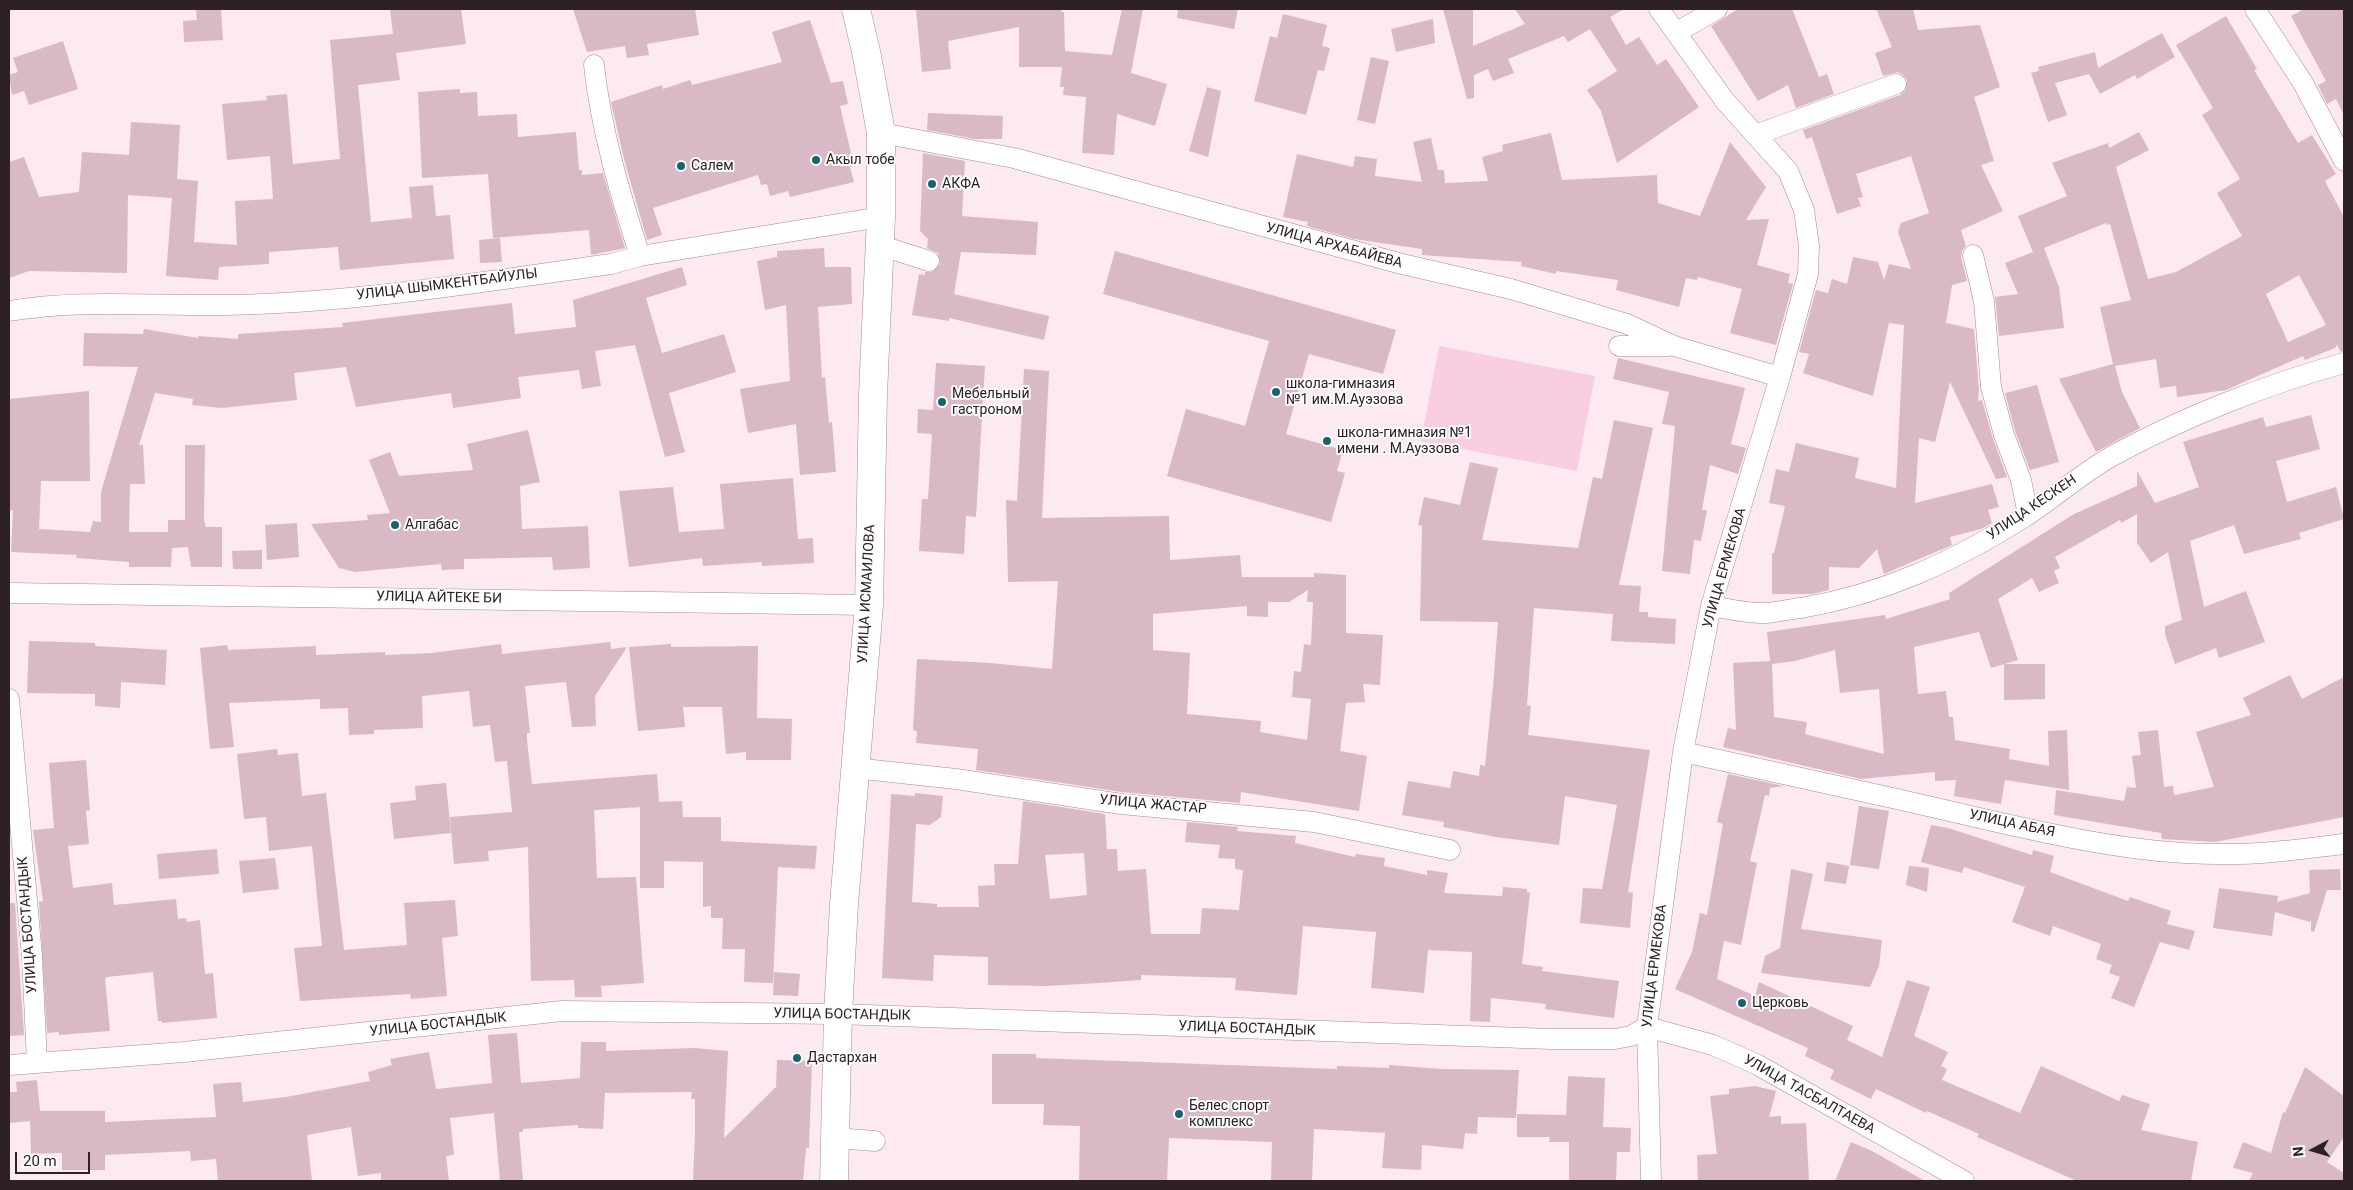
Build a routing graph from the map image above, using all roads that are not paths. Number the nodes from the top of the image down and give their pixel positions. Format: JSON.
{"nodes":[{"id":1,"x":856,"y":9,"type":"edge"},
{"id":2,"x":1660,"y":9,"type":"edge"},
{"id":3,"x":1717,"y":9,"type":"edge"},
{"id":4,"x":2255,"y":9,"type":"edge"},
{"id":5,"x":1678,"y":32,"type":"junction"},
{"id":6,"x":594,"y":65,"type":"dead end"},
{"id":7,"x":1896,"y":84,"type":"dead end"},
{"id":8,"x":881,"y":133,"type":"junction"},
{"id":9,"x":1755,"y":135,"type":"junction"},
{"id":10,"x":2344,"y":161,"type":"edge"},
{"id":11,"x":881,"y":217,"type":"junction"},
{"id":12,"x":879,"y":245,"type":"junction"},
{"id":13,"x":1973,"y":255,"type":"dead end"},
{"id":14,"x":640,"y":256,"type":"junction"},
{"id":15,"x":929,"y":260,"type":"dead end"},
{"id":16,"x":9,"y":311,"type":"edge"},
{"id":17,"x":1619,"y":346,"type":"dead end"},
{"id":18,"x":1674,"y":346,"type":"junction"},
{"id":19,"x":2343,"y":367,"type":"edge"},
{"id":20,"x":1780,"y":377,"type":"junction"},
{"id":21,"x":2028,"y":515,"type":"junction"},
{"id":22,"x":9,"y":593,"type":"edge"},
{"id":23,"x":869,"y":605,"type":"junction"},
{"id":24,"x":1711,"y":606,"type":"junction"},
{"id":25,"x":9,"y":699,"type":"edge"},
{"id":26,"x":1683,"y":752,"type":"junction"},
{"id":27,"x":854,"y":768,"type":"junction"},
{"id":28,"x":2344,"y":844,"type":"edge"},
{"id":29,"x":1450,"y":850,"type":"dead end"},
{"id":30,"x":838,"y":1014,"type":"junction"},
{"id":31,"x":1647,"y":1026,"type":"junction"},
{"id":32,"x":37,"y":1063,"type":"junction"},
{"id":33,"x":9,"y":1066,"type":"edge"},
{"id":34,"x":835,"y":1138,"type":"junction"},
{"id":35,"x":875,"y":1141,"type":"dead end"},
{"id":36,"x":834,"y":1181,"type":"edge"},
{"id":37,"x":1651,"y":1181,"type":"edge"},
{"id":38,"x":1964,"y":1181,"type":"edge"}],
"edges":[{"from":1,"to":8,"type":"main road","name":"УЛИЦА ИСМАИЛОВА"},
{"from":2,"to":5,"type":"street","name":"УЛИЦА ЕРМЕКОВА"},
{"from":3,"to":5,"type":"street"},
{"from":4,"to":10,"type":"street"},
{"from":5,"to":9,"type":"street","name":"УЛИЦА ЕРМЕКОВА"},
{"from":6,"to":14,"type":"street"},
{"from":7,"to":9,"type":"street"},
{"from":8,"to":11,"type":"main road","name":"УЛИЦА ИСМАИЛОВА"},
{"from":8,"to":18,"type":"street","name":"УЛИЦА АРХАБАЙЕВА"},
{"from":9,"to":20,"type":"street","name":"УЛИЦА ЕРМЕКОВА"},
{"from":11,"to":12,"type":"main road","name":"УЛИЦА ИСМАИЛОВА"},
{"from":11,"to":14,"type":"street","name":"УЛИЦА ШЫМКЕНТБАЙУЛЫ"},
{"from":12,"to":15,"type":"street"},
{"from":12,"to":23,"type":"main road","name":"УЛИЦА ИСМАИЛОВА"},
{"from":13,"to":21,"type":"street"},
{"from":14,"to":16,"type":"street","name":"УЛИЦА ШЫМКЕНТБАЙУЛЫ"},
{"from":17,"to":18,"type":"street"},
{"from":18,"to":20,"type":"street","name":"УЛИЦА АРХАБАЙЕВА"},
{"from":19,"to":21,"type":"street","name":"УЛИЦА КЕСКЕН"},
{"from":20,"to":24,"type":"street","name":"УЛИЦА ЕРМЕКОВА"},
{"from":21,"to":24,"type":"street","name":"УЛИЦА КЕСКЕН"},
{"from":22,"to":23,"type":"street","name":"УЛИЦА АЙТЕКЕ БИ"},
{"from":23,"to":27,"type":"main road","name":"УЛИЦА ИСМАИЛОВА"},
{"from":24,"to":26,"type":"street","name":"УЛИЦА ЕРМЕКОВА"},
{"from":25,"to":32,"type":"street","name":"УЛИЦА БОСТАНДЫК"},
{"from":26,"to":28,"type":"street","name":"УЛИЦА АБАЯ"},
{"from":26,"to":31,"type":"street","name":"УЛИЦА ЕРМЕКОВА"},
{"from":27,"to":29,"type":"street","name":"УЛИЦА ЖАСТАР"},
{"from":27,"to":30,"type":"main road","name":"УЛИЦА ИСМАИЛОВА"},
{"from":30,"to":31,"type":"street","name":"УЛИЦА БОСТАНДЫК"},
{"from":30,"to":32,"type":"street","name":"УЛИЦА БОСТАНДЫК"},
{"from":30,"to":34,"type":"main road","name":"УЛИЦА ИСМАИЛОВА"},
{"from":31,"to":37,"type":"street","name":"УЛИЦА ЕРМЕКОВА"},
{"from":31,"to":38,"type":"street","name":"УЛИЦА ТАСБАЛТАЕВА"},
{"from":32,"to":33,"type":"street","name":"УЛИЦА БОСТАНДЫК"},
{"from":34,"to":35,"type":"street"},
{"from":34,"to":36,"type":"main road","name":"УЛИЦА ИСМАИЛОВА"}]}
